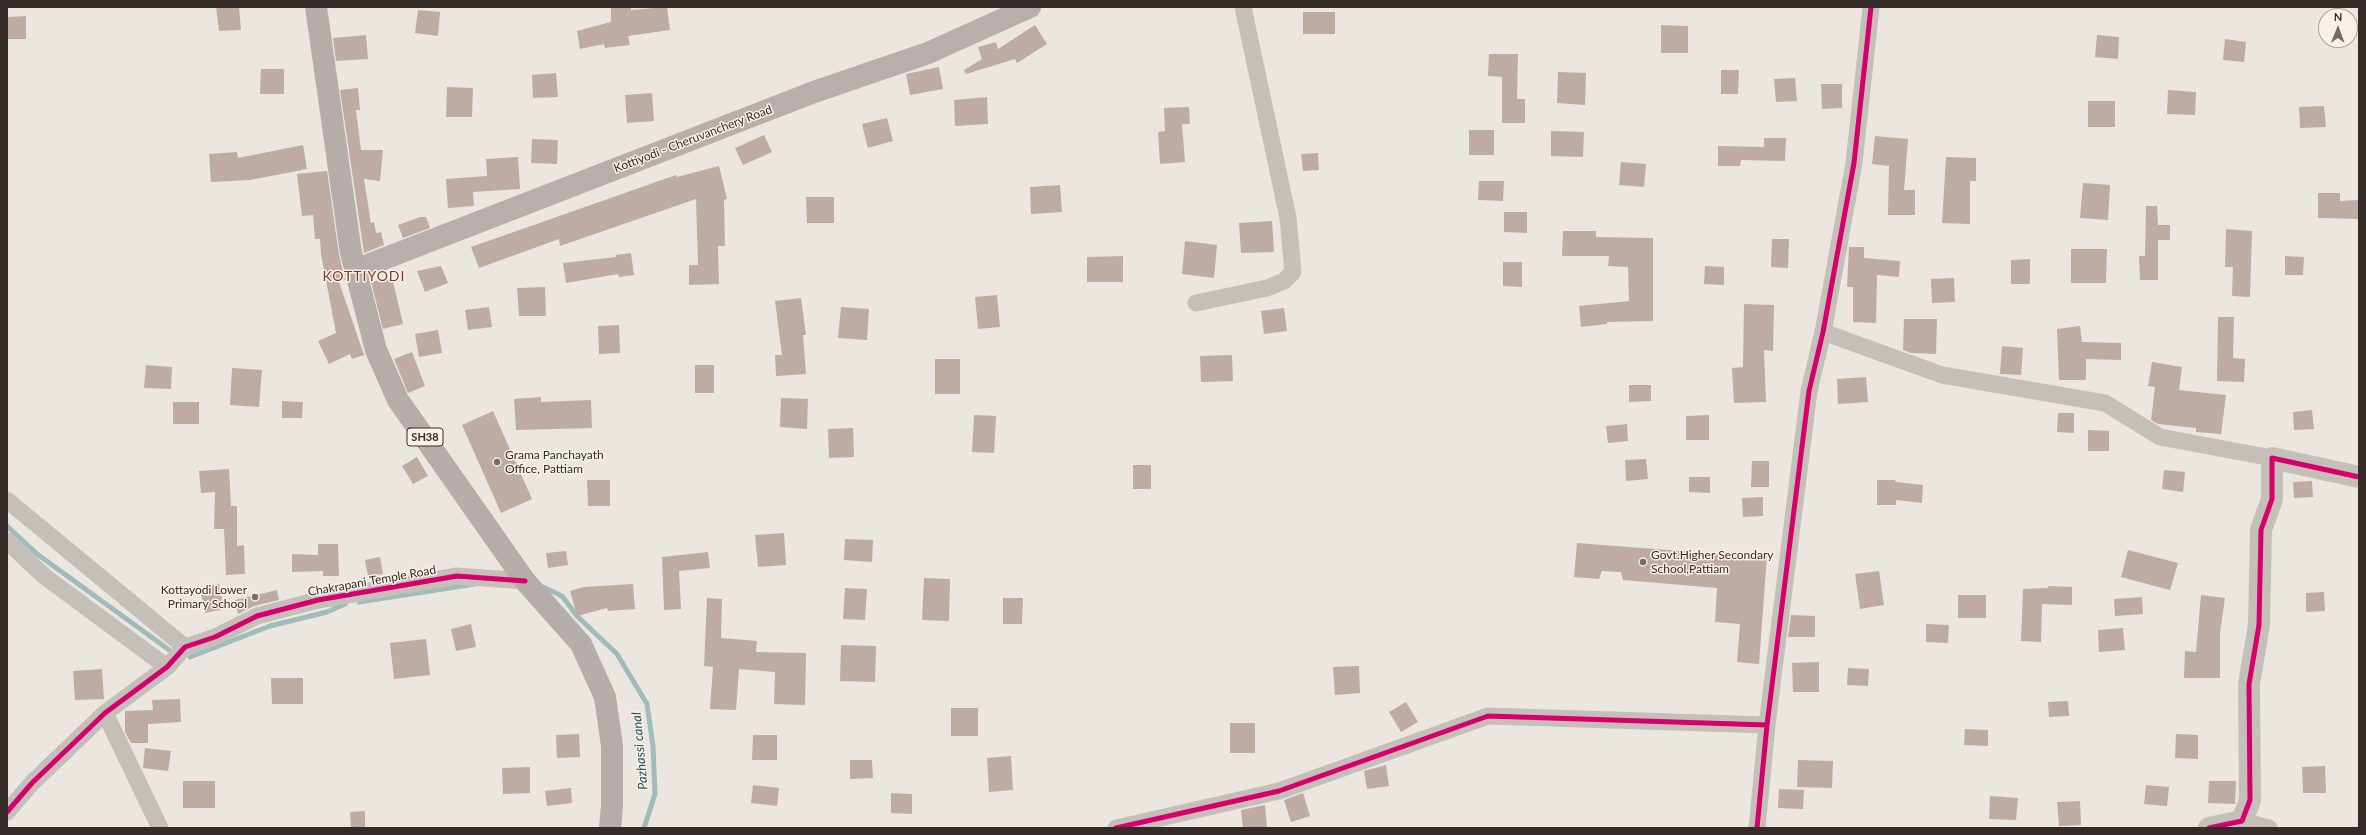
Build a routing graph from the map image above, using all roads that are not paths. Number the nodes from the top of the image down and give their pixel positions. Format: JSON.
{"nodes":[{"id":1,"x":316,"y":7,"type":"edge"},
{"id":2,"x":1030,"y":7,"type":"edge"},
{"id":3,"x":1243,"y":7,"type":"edge"},
{"id":4,"x":1871,"y":7,"type":"edge"},
{"id":5,"x":355,"y":270,"type":"junction"},
{"id":6,"x":1196,"y":303,"type":"dead end"},
{"id":7,"x":1823,"y":332,"type":"junction"},
{"id":8,"x":2272,"y":458,"type":"junction"},
{"id":9,"x":2359,"y":477,"type":"edge"},
{"id":10,"x":7,"y":500,"type":"edge"},
{"id":11,"x":7,"y":541,"type":"edge"},
{"id":12,"x":525,"y":581,"type":"junction"},
{"id":13,"x":186,"y":648,"type":"junction"},
{"id":14,"x":167,"y":667,"type":"junction"},
{"id":15,"x":105,"y":713,"type":"junction"},
{"id":16,"x":1767,"y":725,"type":"junction"},
{"id":17,"x":7,"y":812,"type":"edge"},
{"id":18,"x":2242,"y":821,"type":"junction"},
{"id":19,"x":160,"y":828,"type":"edge"},
{"id":20,"x":610,"y":828,"type":"edge"},
{"id":21,"x":1116,"y":828,"type":"edge"},
{"id":22,"x":1757,"y":828,"type":"edge"},
{"id":23,"x":2209,"y":828,"type":"edge"},
{"id":24,"x":2269,"y":828,"type":"edge"}],
"edges":[{"from":1,"to":5,"type":"main road","number":"SH38"},
{"from":2,"to":5,"type":"main road","name":"Kottiyodi - Cheruvanchery Road"},
{"from":3,"to":6,"type":"street"},
{"from":4,"to":7,"type":"street"},
{"from":5,"to":12,"type":"main road","number":"SH38"},
{"from":7,"to":8,"type":"street"},
{"from":7,"to":16,"type":"street"},
{"from":8,"to":9,"type":"street"},
{"from":8,"to":18,"type":"street"},
{"from":10,"to":13,"type":"street"},
{"from":11,"to":14,"type":"street"},
{"from":12,"to":13,"type":"street","name":"Chakrapani Temple Road"},
{"from":12,"to":20,"type":"main road","number":"SH38"},
{"from":13,"to":14,"type":"street","name":"Chakrapani Temple Road"},
{"from":14,"to":15,"type":"street","name":"Chakrapani Temple Road"},
{"from":15,"to":17,"type":"street","name":"Chakrapani Temple Road"},
{"from":15,"to":19,"type":"street"},
{"from":16,"to":21,"type":"street"},
{"from":16,"to":22,"type":"street"},
{"from":18,"to":23,"type":"street"},
{"from":18,"to":24,"type":"street"}]}
